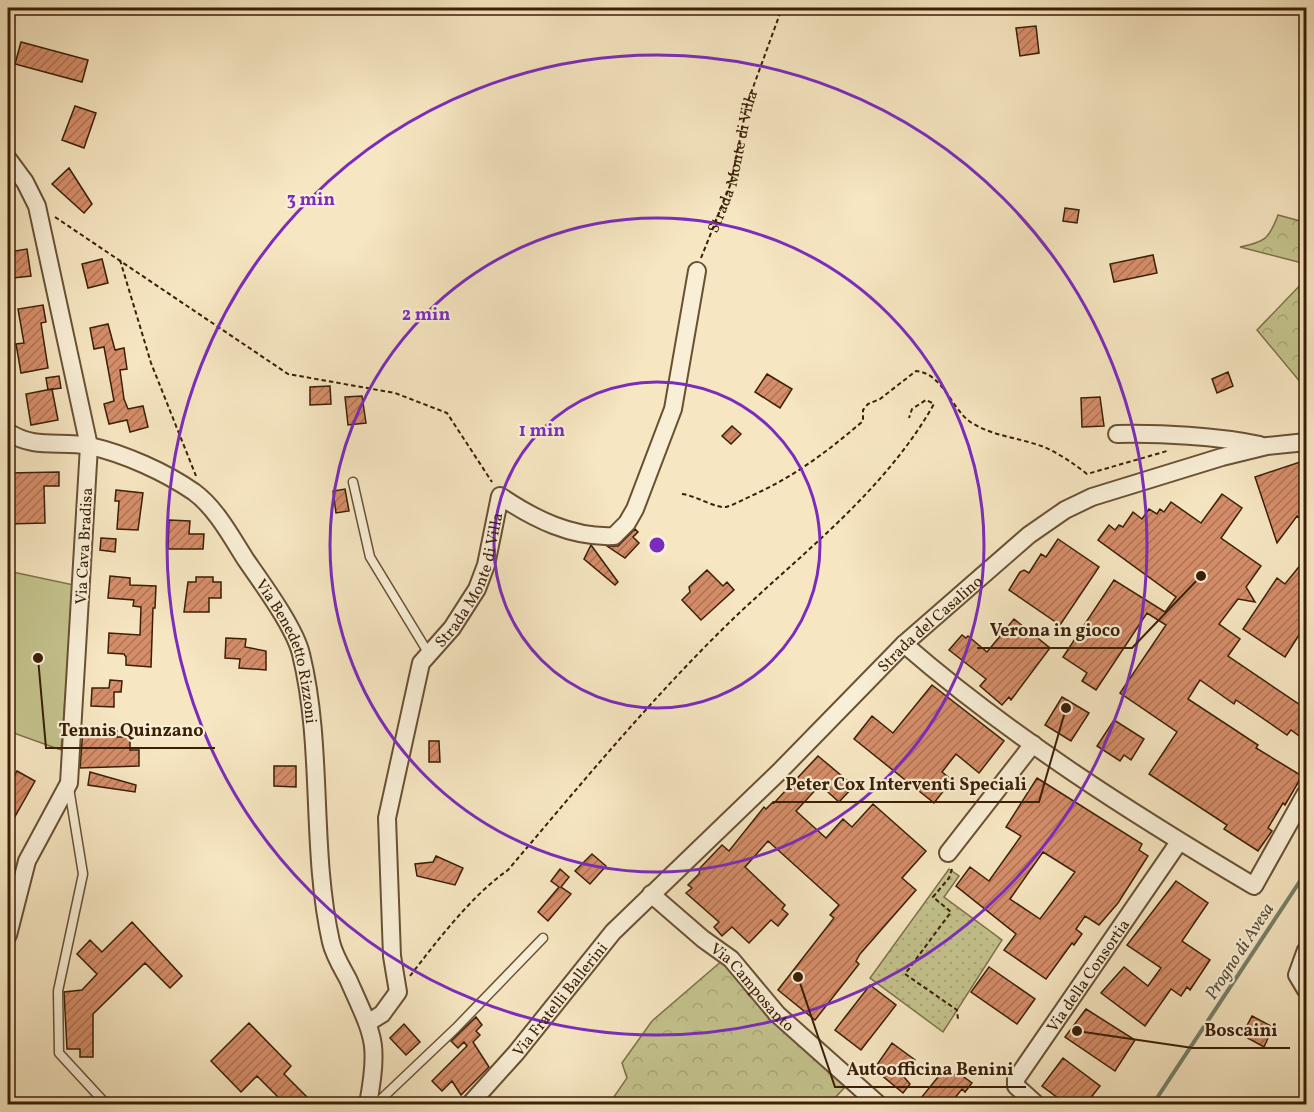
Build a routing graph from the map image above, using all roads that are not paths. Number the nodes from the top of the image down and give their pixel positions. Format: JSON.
{"nodes":[{"id":1,"x":8,"y":159,"type":"edge"},
{"id":2,"x":697,"y":271,"type":"road end"},
{"id":3,"x":8,"y":432,"type":"edge"},
{"id":4,"x":1117,"y":434,"type":"dead end"},
{"id":5,"x":1306,"y":442,"type":"edge"},
{"id":6,"x":89,"y":446,"type":"junction"},
{"id":7,"x":1267,"y":446,"type":"junction"},
{"id":8,"x":353,"y":482,"type":"dead end"},
{"id":9,"x":904,"y":644,"type":"junction"},
{"id":10,"x":429,"y":654,"type":"junction"},
{"id":11,"x":1033,"y":744,"type":"junction"},
{"id":12,"x":69,"y":783,"type":"junction"},
{"id":13,"x":1306,"y":793,"type":"edge"},
{"id":14,"x":1179,"y":842,"type":"junction"},
{"id":15,"x":948,"y":852,"type":"road end"},
{"id":16,"x":651,"y":894,"type":"junction"},
{"id":17,"x":8,"y":935,"type":"edge"},
{"id":18,"x":543,"y":938,"type":"dead end"},
{"id":19,"x":1306,"y":950,"type":"edge"},
{"id":20,"x":1306,"y":990,"type":"edge"},
{"id":21,"x":369,"y":1022,"type":"junction"},
{"id":22,"x":471,"y":1101,"type":"edge"},
{"id":23,"x":106,"y":1104,"type":"edge"},
{"id":24,"x":368,"y":1104,"type":"edge"},
{"id":25,"x":376,"y":1104,"type":"edge"},
{"id":26,"x":878,"y":1104,"type":"edge"},
{"id":27,"x":1036,"y":1104,"type":"edge"}],
"edges":[{"from":1,"to":6,"type":"street","name":"Via Cava Bradisa"},
{"from":2,"to":10,"type":"street","name":"Strada Monte di Villa"},
{"from":3,"to":6,"type":"street","name":"Via Benedetto Rizzoni"},
{"from":4,"to":7,"type":"street","name":"Strada del Casalino"},
{"from":5,"to":7,"type":"street","name":"Strada del Casalino"},
{"from":6,"to":12,"type":"street","name":"Via Cava Bradisa"},
{"from":6,"to":21,"type":"street","name":"Via Benedetto Rizzoni"},
{"from":7,"to":9,"type":"street","name":"Strada del Casalino"},
{"from":8,"to":10,"type":"lane"},
{"from":9,"to":11,"type":"street"},
{"from":9,"to":16,"type":"street","name":"Strada del Casalino"},
{"from":10,"to":21,"type":"street","name":"Strada Monte di Villa"},
{"from":11,"to":14,"type":"street"},
{"from":11,"to":15,"type":"street"},
{"from":12,"to":17,"type":"street","name":"Via Cava Bradisa"},
{"from":12,"to":23,"type":"lane"},
{"from":13,"to":14,"type":"street"},
{"from":14,"to":27,"type":"street","name":"Via della Consortia"},
{"from":16,"to":22,"type":"street","name":"Via Fratelli Ballerini"},
{"from":16,"to":26,"type":"street","name":"Via Camposanto"},
{"from":18,"to":25,"type":"lane"},
{"from":19,"to":20,"type":"street"},
{"from":21,"to":24,"type":"street"}]}
